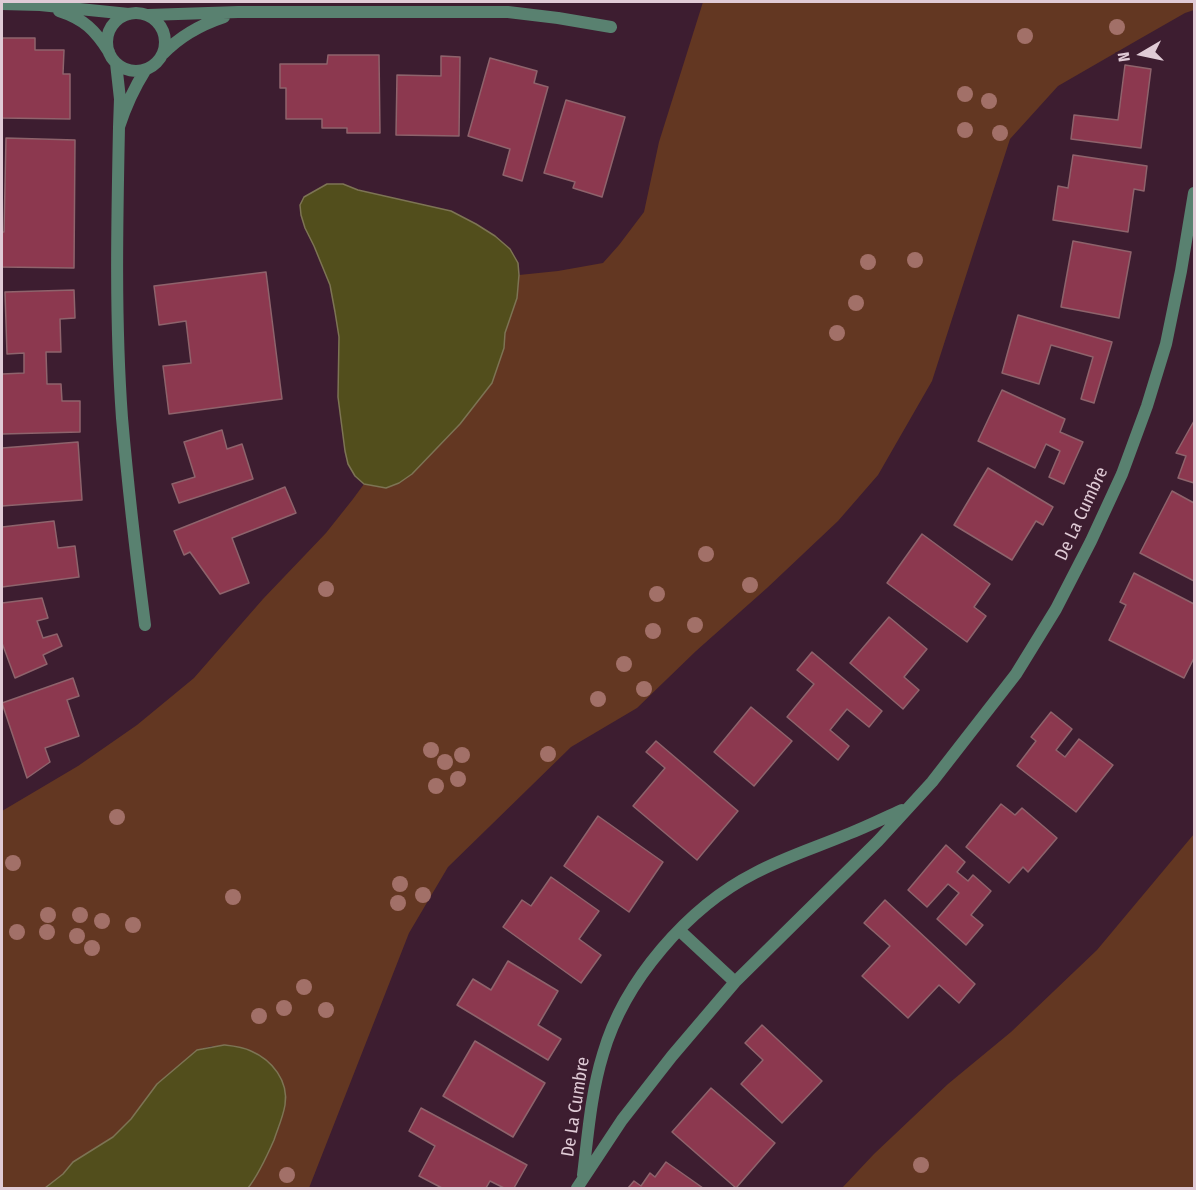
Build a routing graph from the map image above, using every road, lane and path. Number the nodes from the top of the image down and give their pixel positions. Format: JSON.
{"nodes":[{"id":1,"x":2,"y":4,"type":"edge"},
{"id":2,"x":40,"y":5,"type":"junction"},
{"id":3,"x":238,"y":12,"type":"junction"},
{"id":4,"x":129,"y":14,"type":"junction"},
{"id":5,"x":148,"y":15,"type":"junction"},
{"id":6,"x":611,"y":27,"type":"dead end"},
{"id":7,"x":162,"y":55,"type":"junction"},
{"id":8,"x":113,"y":58,"type":"junction"},
{"id":9,"x":146,"y":69,"type":"junction"},
{"id":10,"x":119,"y":127,"type":"junction"},
{"id":11,"x":1194,"y":193,"type":"edge"},
{"id":12,"x":144,"y":626,"type":"dead end"},
{"id":13,"x":909,"y":807,"type":"junction"},
{"id":14,"x":679,"y":930,"type":"junction"},
{"id":15,"x":735,"y":982,"type":"junction"},
{"id":16,"x":580,"y":1184,"type":"edge"}],
"edges":[{"from":1,"to":2,"type":"street"},
{"from":2,"to":4,"type":"street"},
{"from":2,"to":8,"type":"street"},
{"from":3,"to":5,"type":"street"},
{"from":3,"to":6,"type":"street"},
{"from":3,"to":7,"type":"street"},
{"from":4,"to":5,"type":"street"},
{"from":4,"to":8,"type":"street"},
{"from":5,"to":7,"type":"street"},
{"from":7,"to":9,"type":"street"},
{"from":8,"to":9,"type":"street"},
{"from":8,"to":10,"type":"street"},
{"from":9,"to":10,"type":"street"},
{"from":10,"to":12,"type":"street"},
{"from":11,"to":13,"type":"street","name":"De La Cumbre"},
{"from":13,"to":14,"type":"street","name":"De La Cumbre"},
{"from":13,"to":15,"type":"street","name":"De La Cumbre"},
{"from":14,"to":15,"type":"street"},
{"from":14,"to":16,"type":"street","name":"De La Cumbre"},
{"from":15,"to":16,"type":"street","name":"De La Cumbre"}]}
